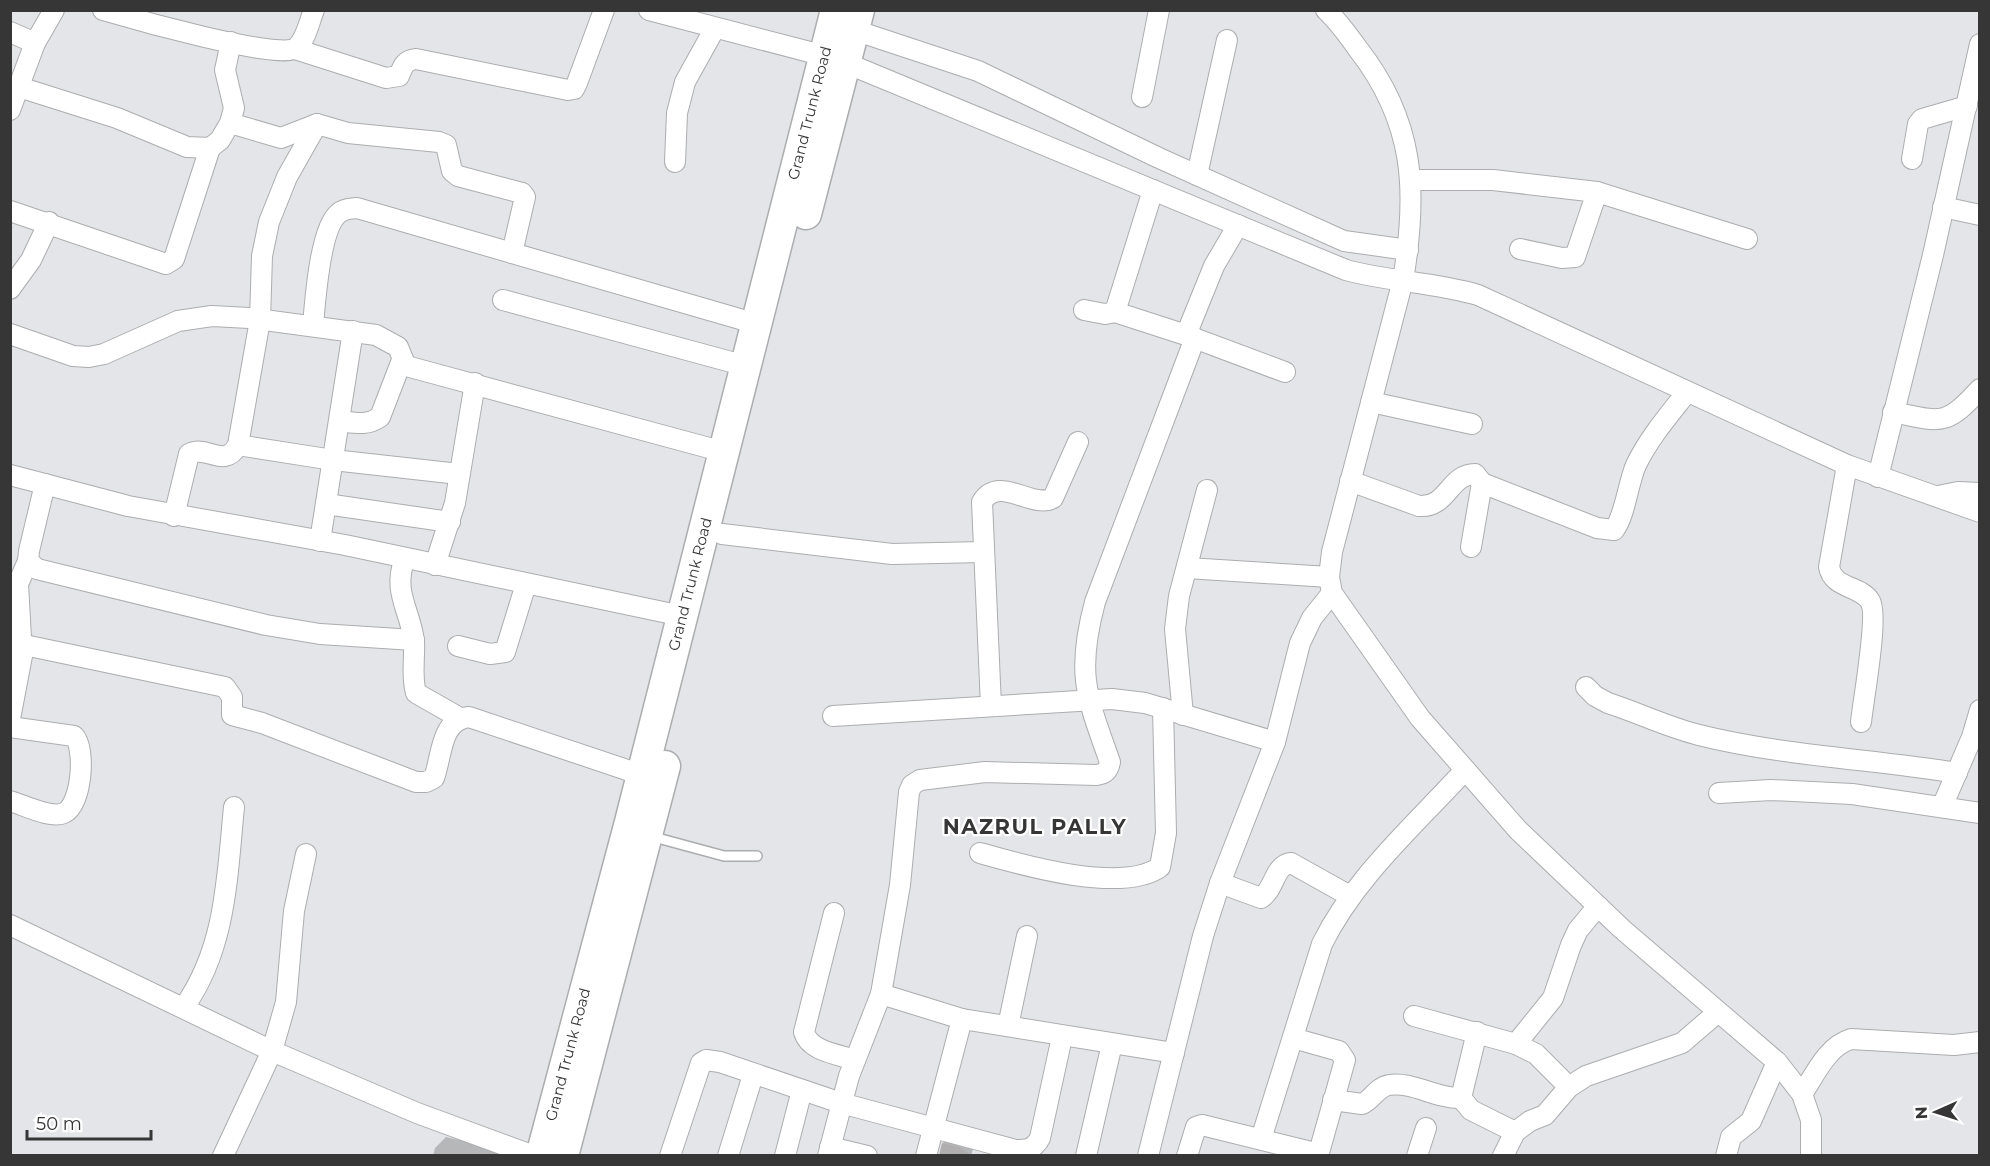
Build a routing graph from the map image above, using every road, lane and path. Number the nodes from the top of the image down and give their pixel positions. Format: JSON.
{"nodes":[{"id":1,"x":54,"y":10,"type":"edge"},
{"id":2,"x":103,"y":10,"type":"edge"},
{"id":3,"x":314,"y":10,"type":"edge"},
{"id":4,"x":604,"y":10,"type":"edge"},
{"id":5,"x":649,"y":10,"type":"edge"},
{"id":6,"x":1159,"y":10,"type":"edge"},
{"id":7,"x":1326,"y":10,"type":"edge"},
{"id":8,"x":850,"y":17,"type":"edge"},
{"id":9,"x":715,"y":28,"type":"junction"},
{"id":10,"x":10,"y":32,"type":"edge"},
{"id":11,"x":1227,"y":40,"type":"dead end"},
{"id":12,"x":231,"y":42,"type":"junction"},
{"id":13,"x":35,"y":43,"type":"junction"},
{"id":14,"x":1980,"y":44,"type":"edge"},
{"id":15,"x":295,"y":49,"type":"junction"},
{"id":16,"x":836,"y":60,"type":"junction"},
{"id":17,"x":19,"y":87,"type":"junction"},
{"id":18,"x":1142,"y":97,"type":"dead end"},
{"id":19,"x":1967,"y":106,"type":"junction"},
{"id":20,"x":10,"y":110,"type":"edge"},
{"id":21,"x":230,"y":123,"type":"junction"},
{"id":22,"x":317,"y":124,"type":"junction"},
{"id":23,"x":210,"y":148,"type":"junction"},
{"id":24,"x":1912,"y":159,"type":"dead end"},
{"id":25,"x":675,"y":162,"type":"dead end"},
{"id":26,"x":1197,"y":175,"type":"junction"},
{"id":27,"x":1411,"y":180,"type":"junction"},
{"id":28,"x":1153,"y":190,"type":"junction"},
{"id":29,"x":1597,"y":192,"type":"junction"},
{"id":30,"x":1943,"y":207,"type":"junction"},
{"id":31,"x":10,"y":211,"type":"edge"},
{"id":32,"x":1980,"y":215,"type":"edge"},
{"id":33,"x":49,"y":222,"type":"junction"},
{"id":34,"x":1238,"y":225,"type":"junction"},
{"id":35,"x":1747,"y":239,"type":"dead end"},
{"id":36,"x":1520,"y":249,"type":"dead end"},
{"id":37,"x":1408,"y":250,"type":"junction"},
{"id":38,"x":512,"y":254,"type":"junction"},
{"id":39,"x":1402,"y":280,"type":"junction"},
{"id":40,"x":10,"y":289,"type":"edge"},
{"id":41,"x":503,"y":300,"type":"dead end"},
{"id":42,"x":1084,"y":310,"type":"dead end"},
{"id":43,"x":1115,"y":312,"type":"junction"},
{"id":44,"x":260,"y":320,"type":"junction"},
{"id":45,"x":757,"y":324,"type":"junction"},
{"id":46,"x":313,"y":326,"type":"junction"},
{"id":47,"x":354,"y":331,"type":"junction"},
{"id":48,"x":10,"y":334,"type":"edge"},
{"id":49,"x":1190,"y":336,"type":"junction"},
{"id":50,"x":402,"y":360,"type":"junction"},
{"id":51,"x":746,"y":366,"type":"junction"},
{"id":52,"x":1285,"y":372,"type":"dead end"},
{"id":53,"x":475,"y":383,"type":"junction"},
{"id":54,"x":1980,"y":389,"type":"edge"},
{"id":55,"x":1687,"y":392,"type":"junction"},
{"id":56,"x":1371,"y":402,"type":"junction"},
{"id":57,"x":1893,"y":412,"type":"junction"},
{"id":58,"x":340,"y":422,"type":"junction"},
{"id":59,"x":1472,"y":424,"type":"dead end"},
{"id":60,"x":1078,"y":442,"type":"dead end"},
{"id":61,"x":238,"y":445,"type":"junction"},
{"id":62,"x":724,"y":452,"type":"junction"},
{"id":63,"x":333,"y":460,"type":"junction"},
{"id":64,"x":1847,"y":465,"type":"junction"},
{"id":65,"x":459,"y":474,"type":"junction"},
{"id":66,"x":10,"y":475,"type":"edge"},
{"id":67,"x":1878,"y":477,"type":"junction"},
{"id":68,"x":1350,"y":481,"type":"junction"},
{"id":69,"x":1482,"y":483,"type":"junction"},
{"id":70,"x":45,"y":484,"type":"junction"},
{"id":71,"x":1207,"y":490,"type":"dead end"},
{"id":72,"x":1980,"y":493,"type":"edge"},
{"id":73,"x":1936,"y":497,"type":"junction"},
{"id":74,"x":326,"y":504,"type":"junction"},
{"id":75,"x":1980,"y":512,"type":"edge"},
{"id":76,"x":174,"y":516,"type":"junction"},
{"id":77,"x":450,"y":522,"type":"junction"},
{"id":78,"x":722,"y":534,"type":"junction"},
{"id":79,"x":320,"y":541,"type":"junction"},
{"id":80,"x":1471,"y":547,"type":"dead end"},
{"id":81,"x":984,"y":552,"type":"junction"},
{"id":82,"x":405,"y":558,"type":"junction"},
{"id":83,"x":28,"y":561,"type":"junction"},
{"id":84,"x":435,"y":565,"type":"junction"},
{"id":85,"x":1187,"y":568,"type":"junction"},
{"id":86,"x":526,"y":584,"type":"junction"},
{"id":87,"x":1330,"y":585,"type":"junction"},
{"id":88,"x":682,"y":616,"type":"junction"},
{"id":89,"x":414,"y":640,"type":"junction"},
{"id":90,"x":15,"y":642,"type":"edge"},
{"id":91,"x":458,"y":646,"type":"dead end"},
{"id":92,"x":1586,"y":687,"type":"dead end"},
{"id":93,"x":1088,"y":699,"type":"junction"},
{"id":94,"x":991,"y":706,"type":"junction"},
{"id":95,"x":1162,"y":708,"type":"junction"},
{"id":96,"x":1980,"y":710,"type":"edge"},
{"id":97,"x":1183,"y":715,"type":"junction"},
{"id":98,"x":832,"y":716,"type":"dead end"},
{"id":99,"x":460,"y":718,"type":"junction"},
{"id":100,"x":10,"y":719,"type":"edge"},
{"id":101,"x":1861,"y":722,"type":"dead end"},
{"id":102,"x":10,"y":727,"type":"edge"},
{"id":103,"x":1275,"y":742,"type":"junction"},
{"id":104,"x":1465,"y":770,"type":"junction"},
{"id":105,"x":1957,"y":773,"type":"junction"},
{"id":106,"x":642,"y":775,"type":"junction"},
{"id":107,"x":1719,"y":793,"type":"dead end"},
{"id":108,"x":10,"y":801,"type":"edge"},
{"id":109,"x":234,"y":807,"type":"dead end"},
{"id":110,"x":1942,"y":807,"type":"junction"},
{"id":111,"x":1980,"y":813,"type":"edge"},
{"id":112,"x":648,"y":836,"type":"junction"},
{"id":113,"x":980,"y":853,"type":"dead end"},
{"id":114,"x":306,"y":854,"type":"dead end"},
{"id":115,"x":757,"y":856,"type":"dead end"},
{"id":116,"x":1220,"y":883,"type":"junction"},
{"id":117,"x":1350,"y":896,"type":"junction"},
{"id":118,"x":1598,"y":906,"type":"junction"},
{"id":119,"x":834,"y":913,"type":"dead end"},
{"id":120,"x":10,"y":925,"type":"edge"},
{"id":121,"x":1027,"y":936,"type":"dead end"},
{"id":122,"x":881,"y":994,"type":"junction"},
{"id":123,"x":184,"y":1007,"type":"junction"},
{"id":124,"x":1717,"y":1013,"type":"junction"},
{"id":125,"x":1413,"y":1016,"type":"dead end"},
{"id":126,"x":962,"y":1019,"type":"junction"},
{"id":127,"x":1008,"y":1026,"type":"junction"},
{"id":128,"x":1477,"y":1032,"type":"junction"},
{"id":129,"x":1062,"y":1037,"type":"junction"},
{"id":130,"x":1293,"y":1038,"type":"junction"},
{"id":131,"x":1980,"y":1042,"type":"edge"},
{"id":132,"x":1112,"y":1044,"type":"junction"},
{"id":133,"x":1516,"y":1044,"type":"junction"},
{"id":134,"x":272,"y":1051,"type":"junction"},
{"id":135,"x":1174,"y":1053,"type":"junction"},
{"id":136,"x":855,"y":1060,"type":"junction"},
{"id":137,"x":1777,"y":1062,"type":"junction"},
{"id":138,"x":753,"y":1075,"type":"junction"},
{"id":139,"x":1569,"y":1087,"type":"junction"},
{"id":140,"x":802,"y":1090,"type":"junction"},
{"id":141,"x":1802,"y":1094,"type":"junction"},
{"id":142,"x":1461,"y":1098,"type":"junction"},
{"id":143,"x":1333,"y":1100,"type":"junction"},
{"id":144,"x":842,"y":1102,"type":"junction"},
{"id":145,"x":932,"y":1127,"type":"junction"},
{"id":146,"x":1426,"y":1128,"type":"dead end"},
{"id":147,"x":1515,"y":1132,"type":"junction"},
{"id":148,"x":1261,"y":1139,"type":"junction"},
{"id":149,"x":829,"y":1151,"type":"edge"},
{"id":150,"x":223,"y":1155,"type":"edge"},
{"id":151,"x":534,"y":1155,"type":"edge"},
{"id":152,"x":541,"y":1155,"type":"edge"},
{"id":153,"x":564,"y":1155,"type":"edge"},
{"id":154,"x":670,"y":1155,"type":"edge"},
{"id":155,"x":728,"y":1155,"type":"edge"},
{"id":156,"x":785,"y":1155,"type":"edge"},
{"id":157,"x":867,"y":1155,"type":"edge"},
{"id":158,"x":926,"y":1155,"type":"edge"},
{"id":159,"x":1086,"y":1155,"type":"edge"},
{"id":160,"x":1148,"y":1155,"type":"edge"},
{"id":161,"x":1187,"y":1155,"type":"edge"},
{"id":162,"x":1318,"y":1155,"type":"edge"},
{"id":163,"x":1417,"y":1155,"type":"edge"},
{"id":164,"x":1503,"y":1155,"type":"edge"},
{"id":165,"x":1726,"y":1155,"type":"edge"},
{"id":166,"x":1811,"y":1155,"type":"edge"}],
"edges":[{"from":1,"to":13,"type":"street"},
{"from":2,"to":12,"type":"street"},
{"from":3,"to":15,"type":"street"},
{"from":4,"to":15,"type":"street"},
{"from":5,"to":9,"type":"street"},
{"from":6,"to":18,"type":"street"},
{"from":7,"to":27,"type":"street"},
{"from":8,"to":16,"type":"main road","name":"Grand Trunk Road"},
{"from":8,"to":26,"type":"street"},
{"from":9,"to":16,"type":"street"},
{"from":9,"to":25,"type":"street"},
{"from":10,"to":13,"type":"street"},
{"from":11,"to":26,"type":"street"},
{"from":12,"to":15,"type":"street"},
{"from":12,"to":21,"type":"street"},
{"from":13,"to":17,"type":"street"},
{"from":14,"to":19,"type":"street"},
{"from":16,"to":28,"type":"street"},
{"from":16,"to":45,"type":"main road","name":"Grand Trunk Road"},
{"from":16,"to":78,"type":"main road","name":"Grand Trunk Road"},
{"from":17,"to":20,"type":"street"},
{"from":17,"to":23,"type":"street"},
{"from":19,"to":24,"type":"street"},
{"from":19,"to":30,"type":"street"},
{"from":21,"to":22,"type":"street"},
{"from":21,"to":23,"type":"street"},
{"from":22,"to":38,"type":"street"},
{"from":22,"to":44,"type":"street"},
{"from":23,"to":33,"type":"street"},
{"from":26,"to":37,"type":"street"},
{"from":27,"to":29,"type":"street"},
{"from":27,"to":37,"type":"street"},
{"from":28,"to":34,"type":"street"},
{"from":28,"to":43,"type":"street"},
{"from":29,"to":35,"type":"street"},
{"from":29,"to":36,"type":"street"},
{"from":30,"to":32,"type":"street"},
{"from":30,"to":57,"type":"street"},
{"from":31,"to":33,"type":"street"},
{"from":33,"to":40,"type":"street"},
{"from":34,"to":39,"type":"street"},
{"from":34,"to":49,"type":"street"},
{"from":37,"to":39,"type":"street"},
{"from":38,"to":45,"type":"street"},
{"from":38,"to":46,"type":"street"},
{"from":39,"to":55,"type":"street"},
{"from":39,"to":56,"type":"street"},
{"from":41,"to":51,"type":"street"},
{"from":42,"to":43,"type":"street"},
{"from":43,"to":49,"type":"street"},
{"from":44,"to":46,"type":"street"},
{"from":44,"to":48,"type":"street"},
{"from":44,"to":61,"type":"street"},
{"from":45,"to":51,"type":"main road","name":"Grand Trunk Road"},
{"from":46,"to":47,"type":"street"},
{"from":47,"to":50,"type":"street"},
{"from":47,"to":58,"type":"street"},
{"from":49,"to":52,"type":"street"},
{"from":49,"to":93,"type":"street"},
{"from":50,"to":53,"type":"street"},
{"from":50,"to":58,"type":"street"},
{"from":51,"to":62,"type":"main road","name":"Grand Trunk Road"},
{"from":53,"to":62,"type":"street"},
{"from":53,"to":65,"type":"street"},
{"from":54,"to":57,"type":"street"},
{"from":55,"to":64,"type":"street"},
{"from":55,"to":69,"type":"street"},
{"from":56,"to":59,"type":"street"},
{"from":56,"to":68,"type":"street"},
{"from":57,"to":67,"type":"street"},
{"from":58,"to":63,"type":"street"},
{"from":60,"to":81,"type":"street"},
{"from":61,"to":63,"type":"street"},
{"from":61,"to":76,"type":"street"},
{"from":62,"to":88,"type":"main road","name":"Grand Trunk Road"},
{"from":63,"to":65,"type":"street"},
{"from":63,"to":74,"type":"street"},
{"from":64,"to":67,"type":"street"},
{"from":64,"to":101,"type":"street"},
{"from":65,"to":77,"type":"street"},
{"from":66,"to":70,"type":"street"},
{"from":67,"to":73,"type":"street"},
{"from":68,"to":69,"type":"street"},
{"from":68,"to":87,"type":"street"},
{"from":69,"to":80,"type":"street"},
{"from":70,"to":76,"type":"street"},
{"from":70,"to":83,"type":"street"},
{"from":71,"to":85,"type":"street"},
{"from":72,"to":73,"type":"street"},
{"from":73,"to":75,"type":"street"},
{"from":74,"to":77,"type":"street"},
{"from":74,"to":79,"type":"street"},
{"from":76,"to":79,"type":"street"},
{"from":77,"to":84,"type":"street"},
{"from":78,"to":81,"type":"street"},
{"from":78,"to":112,"type":"main road","name":"Grand Trunk Road"},
{"from":79,"to":82,"type":"street"},
{"from":81,"to":94,"type":"street"},
{"from":82,"to":84,"type":"street"},
{"from":82,"to":89,"type":"street"},
{"from":83,"to":89,"type":"street"},
{"from":83,"to":90,"type":"street"},
{"from":84,"to":86,"type":"street"},
{"from":85,"to":87,"type":"street"},
{"from":85,"to":97,"type":"street"},
{"from":86,"to":88,"type":"street"},
{"from":86,"to":91,"type":"street"},
{"from":87,"to":103,"type":"street"},
{"from":87,"to":104,"type":"street"},
{"from":88,"to":106,"type":"main road","name":"Grand Trunk Road"},
{"from":89,"to":99,"type":"street"},
{"from":90,"to":99,"type":"street"},
{"from":90,"to":100,"type":"street"},
{"from":92,"to":105,"type":"street"},
{"from":93,"to":94,"type":"street"},
{"from":93,"to":95,"type":"street"},
{"from":93,"to":122,"type":"street"},
{"from":94,"to":98,"type":"street"},
{"from":95,"to":97,"type":"street"},
{"from":95,"to":113,"type":"street"},
{"from":96,"to":105,"type":"street"},
{"from":97,"to":103,"type":"street"},
{"from":99,"to":106,"type":"street"},
{"from":102,"to":108,"type":"street"},
{"from":103,"to":116,"type":"street"},
{"from":104,"to":117,"type":"street"},
{"from":104,"to":118,"type":"street"},
{"from":105,"to":110,"type":"street"},
{"from":106,"to":152,"type":"main road","name":"Grand Trunk Road"},
{"from":107,"to":110,"type":"street"},
{"from":109,"to":123,"type":"street"},
{"from":110,"to":111,"type":"street"},
{"from":112,"to":115,"type":"lane"},
{"from":112,"to":153,"type":"main road","name":"Grand Trunk Road"},
{"from":114,"to":134,"type":"street"},
{"from":116,"to":117,"type":"street"},
{"from":116,"to":135,"type":"street"},
{"from":117,"to":130,"type":"street"},
{"from":118,"to":124,"type":"street"},
{"from":118,"to":133,"type":"street"},
{"from":119,"to":136,"type":"street"},
{"from":120,"to":123,"type":"street"},
{"from":121,"to":127,"type":"street"},
{"from":122,"to":126,"type":"street"},
{"from":122,"to":136,"type":"street"},
{"from":123,"to":134,"type":"street"},
{"from":124,"to":137,"type":"street"},
{"from":124,"to":139,"type":"street"},
{"from":125,"to":128,"type":"street"},
{"from":126,"to":127,"type":"street"},
{"from":126,"to":145,"type":"street"},
{"from":127,"to":129,"type":"street"},
{"from":128,"to":133,"type":"street"},
{"from":128,"to":142,"type":"street"},
{"from":129,"to":132,"type":"street"},
{"from":129,"to":145,"type":"street"},
{"from":130,"to":143,"type":"street"},
{"from":130,"to":148,"type":"street"},
{"from":131,"to":141,"type":"street"},
{"from":132,"to":135,"type":"street"},
{"from":132,"to":159,"type":"street"},
{"from":133,"to":139,"type":"street"},
{"from":134,"to":150,"type":"street"},
{"from":134,"to":151,"type":"street"},
{"from":135,"to":160,"type":"street"},
{"from":136,"to":144,"type":"street"},
{"from":137,"to":141,"type":"street"},
{"from":137,"to":165,"type":"street"},
{"from":138,"to":140,"type":"street"},
{"from":138,"to":154,"type":"street"},
{"from":138,"to":155,"type":"street"},
{"from":139,"to":147,"type":"street"},
{"from":140,"to":144,"type":"street"},
{"from":140,"to":156,"type":"street"},
{"from":141,"to":166,"type":"street"},
{"from":142,"to":143,"type":"street"},
{"from":142,"to":147,"type":"street"},
{"from":143,"to":162,"type":"street"},
{"from":144,"to":145,"type":"street"},
{"from":144,"to":149,"type":"street"},
{"from":145,"to":158,"type":"street"},
{"from":146,"to":163,"type":"street"},
{"from":147,"to":164,"type":"street"},
{"from":148,"to":161,"type":"street"},
{"from":148,"to":162,"type":"street"},
{"from":149,"to":157,"type":"street"}]}
